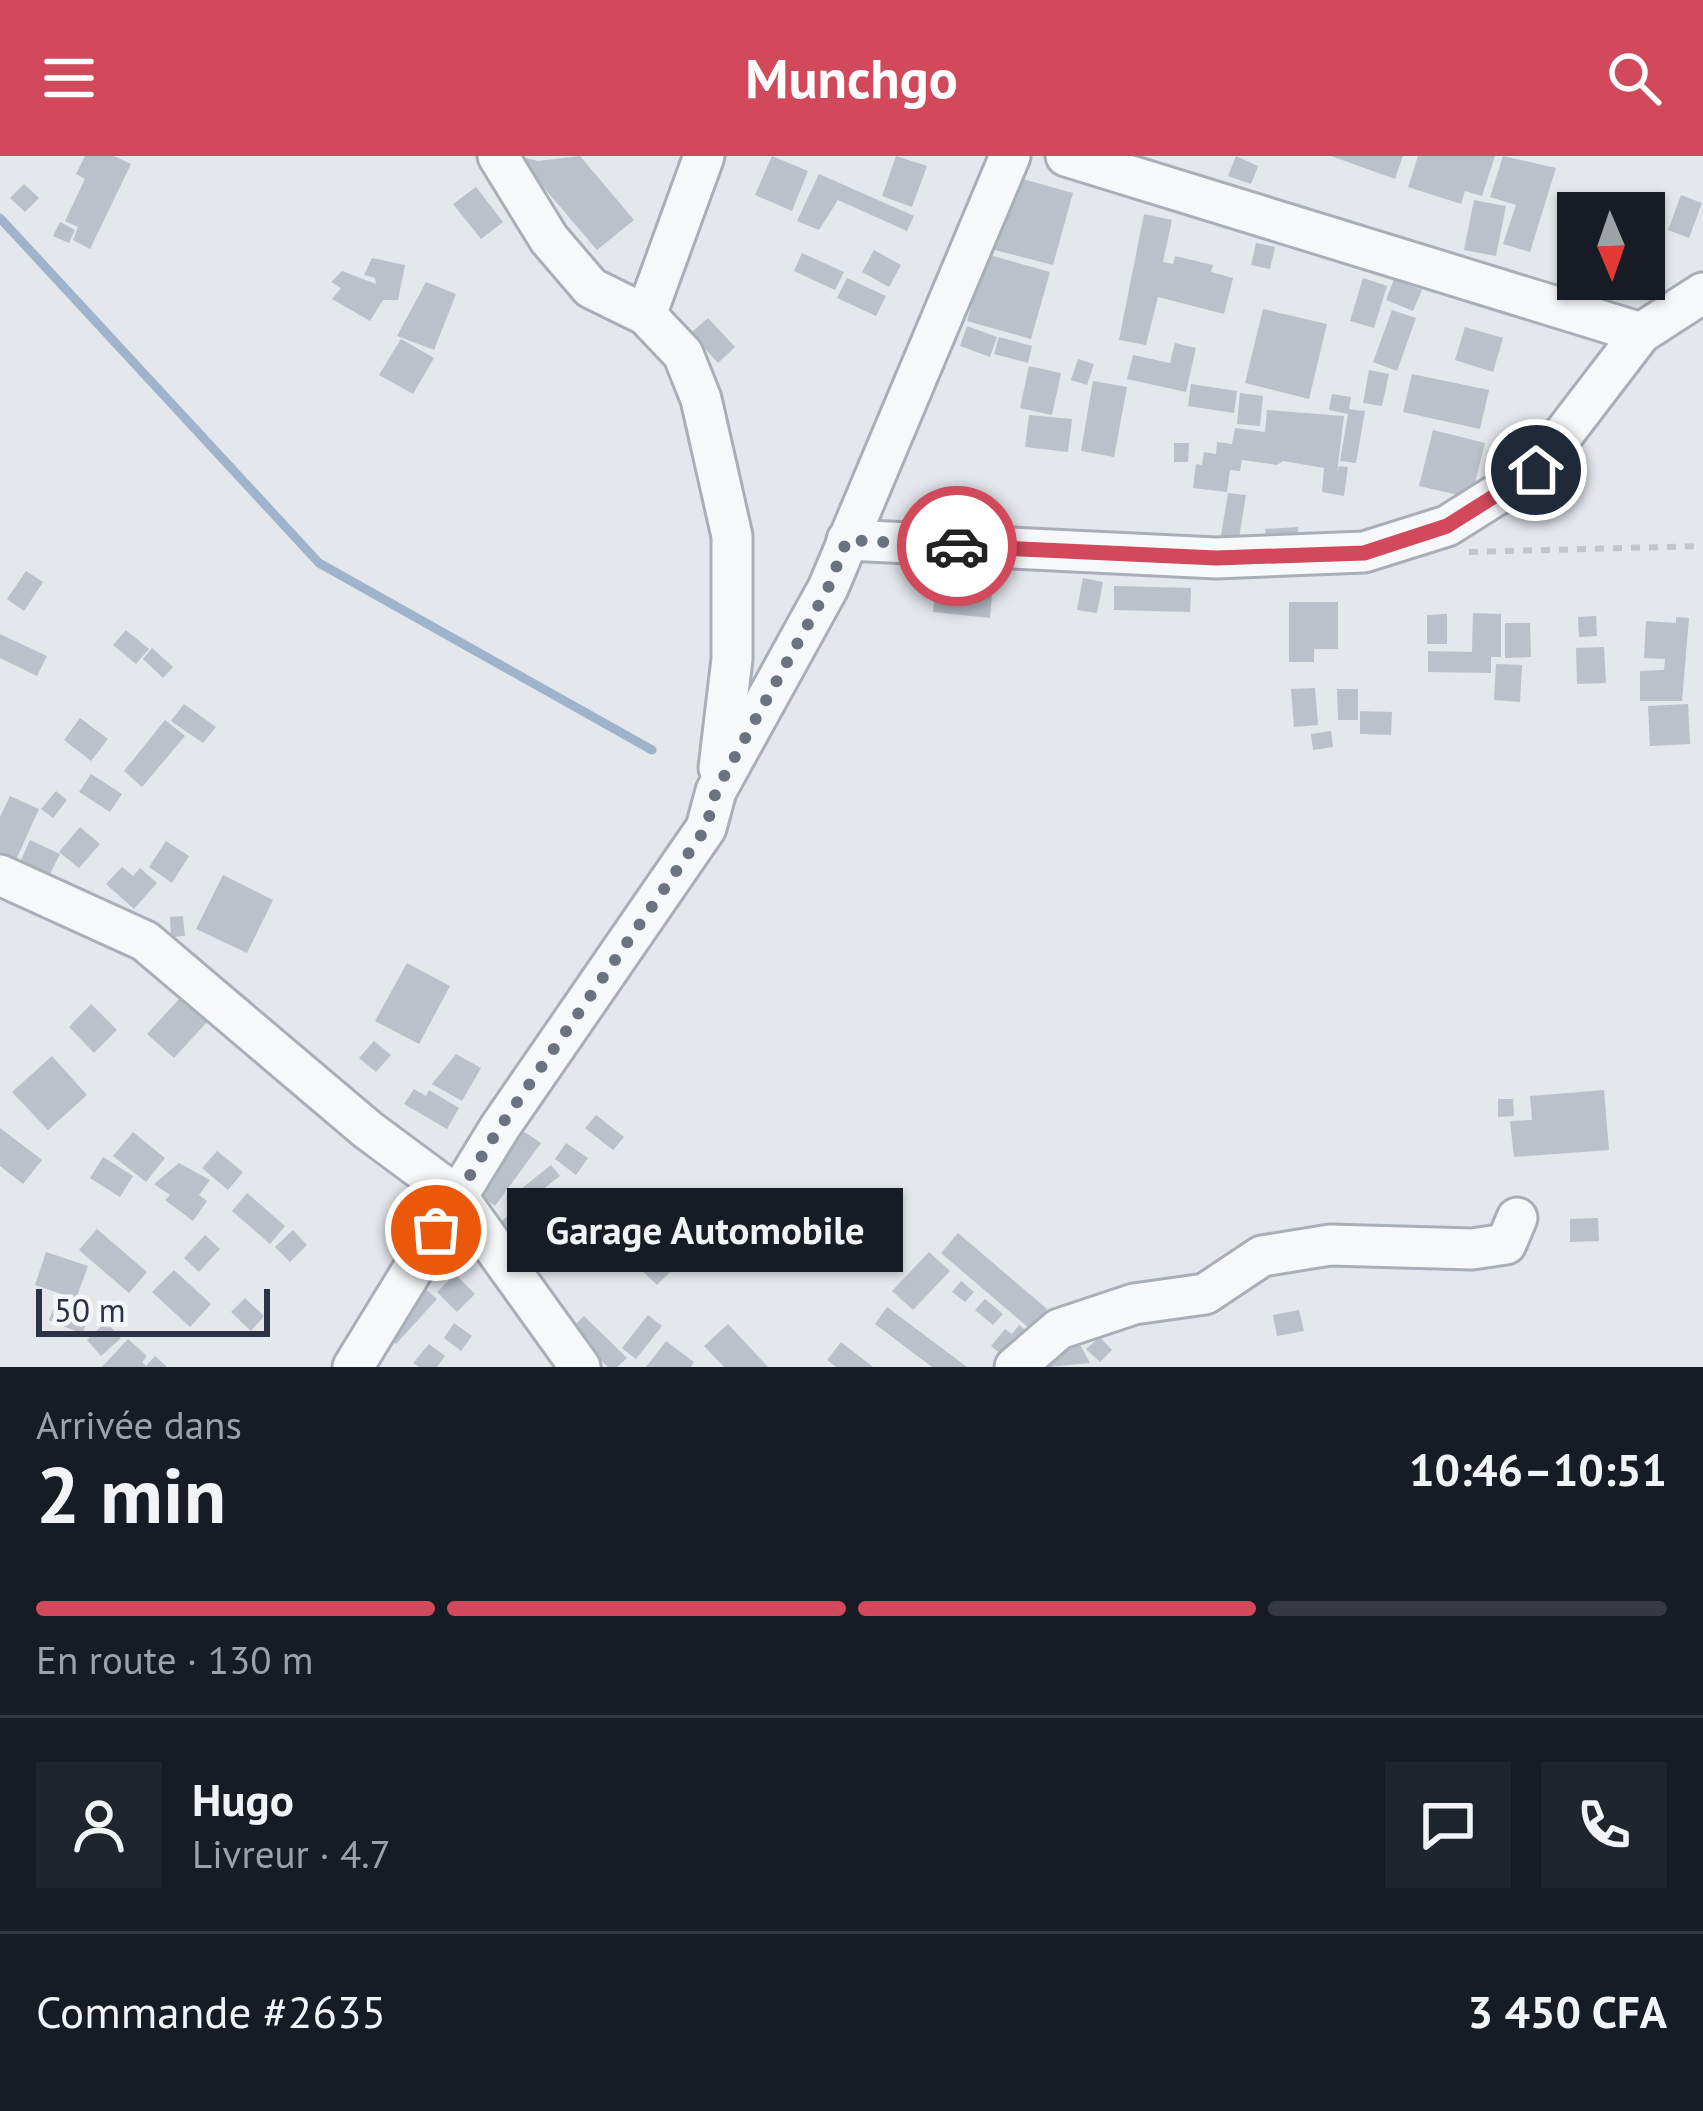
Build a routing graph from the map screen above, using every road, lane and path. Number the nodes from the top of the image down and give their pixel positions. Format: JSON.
{"nodes":[{"id":1,"x":498,"y":156,"type":"edge"},
{"id":2,"x":704,"y":156,"type":"edge"},
{"id":3,"x":1010,"y":156,"type":"edge"},
{"id":4,"x":1066,"y":156,"type":"edge"},
{"id":5,"x":1703,"y":293,"type":"edge"},
{"id":6,"x":646,"y":315,"type":"junction"},
{"id":7,"x":1641,"y":333,"type":"junction"},
{"id":8,"x":847,"y":540,"type":"junction"},
{"id":9,"x":1703,"y":546,"type":"edge"},
{"id":10,"x":1451,"y":552,"type":"dead end"},
{"id":11,"x":716,"y":791,"type":"junction"},
{"id":12,"x":0,"y":874,"type":"edge"},
{"id":13,"x":457,"y":1196,"type":"junction"},
{"id":14,"x":1517,"y":1218,"type":"dead end"},
{"id":15,"x":353,"y":1367,"type":"edge"},
{"id":16,"x":580,"y":1367,"type":"edge"},
{"id":17,"x":1016,"y":1367,"type":"edge"}],
"edges":[{"from":1,"to":6,"type":"street"},
{"from":2,"to":6,"type":"street"},
{"from":3,"to":8,"type":"street"},
{"from":4,"to":7,"type":"street"},
{"from":5,"to":7,"type":"street"},
{"from":6,"to":11,"type":"street"},
{"from":7,"to":8,"type":"street"},
{"from":8,"to":11,"type":"street"},
{"from":9,"to":10,"type":"path"},
{"from":11,"to":13,"type":"street"},
{"from":12,"to":13,"type":"street"},
{"from":13,"to":15,"type":"street"},
{"from":13,"to":16,"type":"street"},
{"from":14,"to":17,"type":"street"}]}
